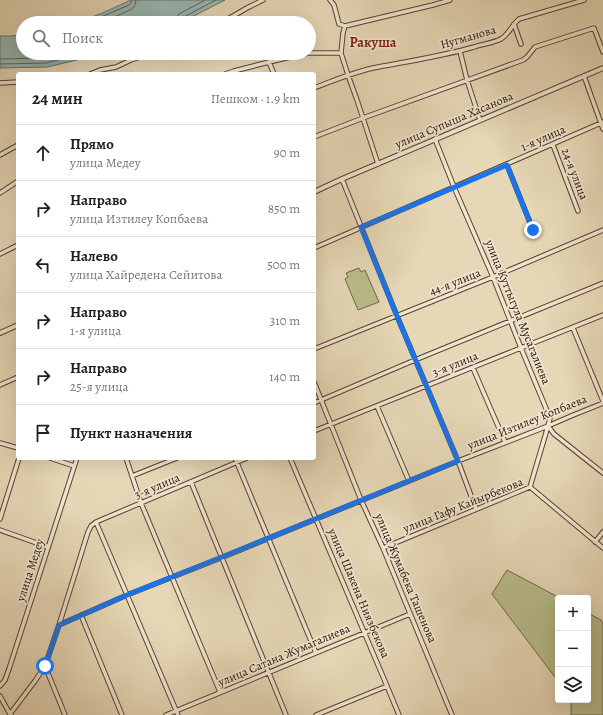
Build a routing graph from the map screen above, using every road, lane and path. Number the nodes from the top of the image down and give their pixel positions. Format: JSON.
{"nodes":[{"id":1,"x":263,"y":0,"type":"edge"},
{"id":2,"x":330,"y":0,"type":"edge"},
{"id":3,"x":450,"y":0,"type":"edge"},
{"id":4,"x":584,"y":0,"type":"edge"},
{"id":5,"x":233,"y":16,"type":"edge"},
{"id":6,"x":514,"y":24,"type":"junction"},
{"id":7,"x":345,"y":26,"type":"junction"},
{"id":8,"x":520,"y":44,"type":"dead end"},
{"id":9,"x":460,"y":51,"type":"junction"},
{"id":10,"x":603,"y":52,"type":"edge"},
{"id":11,"x":316,"y":53,"type":"edge"},
{"id":12,"x":341,"y":53,"type":"junction"},
{"id":13,"x":132,"y":60,"type":"edge"},
{"id":14,"x":278,"y":60,"type":"edge"},
{"id":15,"x":269,"y":62,"type":"junction"},
{"id":16,"x":603,"y":68,"type":"edge"},
{"id":17,"x":95,"y":72,"type":"edge"},
{"id":18,"x":231,"y":72,"type":"edge"},
{"id":19,"x":273,"y":72,"type":"edge"},
{"id":20,"x":348,"y":75,"type":"junction"},
{"id":21,"x":584,"y":76,"type":"junction"},
{"id":22,"x":467,"y":80,"type":"junction"},
{"id":23,"x":16,"y":82,"type":"edge"},
{"id":24,"x":0,"y":83,"type":"edge"},
{"id":25,"x":316,"y":87,"type":"edge"},
{"id":26,"x":363,"y":118,"type":"junction"},
{"id":27,"x":480,"y":120,"type":"junction"},
{"id":28,"x":602,"y":123,"type":"edge"},
{"id":29,"x":603,"y":129,"type":"edge"},
{"id":30,"x":316,"y":137,"type":"edge"},
{"id":31,"x":435,"y":139,"type":"junction"},
{"id":32,"x":553,"y":144,"type":"junction"},
{"id":33,"x":16,"y":146,"type":"edge"},
{"id":34,"x":0,"y":155,"type":"edge"},
{"id":35,"x":378,"y":164,"type":"junction"},
{"id":36,"x":507,"y":165,"type":"junction"},
{"id":37,"x":342,"y":179,"type":"junction"},
{"id":38,"x":16,"y":182,"type":"edge"},
{"id":39,"x":454,"y":187,"type":"junction"},
{"id":40,"x":1,"y":191,"type":"edge"},
{"id":41,"x":316,"y":191,"type":"edge"},
{"id":42,"x":578,"y":211,"type":"dead end"},
{"id":43,"x":361,"y":227,"type":"junction"},
{"id":44,"x":533,"y":230,"type":"dead end"},
{"id":45,"x":603,"y":230,"type":"edge"},
{"id":46,"x":16,"y":245,"type":"edge"},
{"id":47,"x":316,"y":247,"type":"edge"},
{"id":48,"x":0,"y":254,"type":"edge"},
{"id":49,"x":493,"y":277,"type":"junction"},
{"id":50,"x":603,"y":283,"type":"edge"},
{"id":51,"x":603,"y":315,"type":"edge"},
{"id":52,"x":397,"y":316,"type":"junction"},
{"id":53,"x":511,"y":320,"type":"junction"},
{"id":54,"x":16,"y":326,"type":"edge"},
{"id":55,"x":573,"y":328,"type":"junction"},
{"id":56,"x":0,"y":333,"type":"edge"},
{"id":57,"x":316,"y":348,"type":"edge"},
{"id":58,"x":521,"y":348,"type":"junction"},
{"id":59,"x":415,"y":360,"type":"junction"},
{"id":60,"x":473,"y":368,"type":"junction"},
{"id":61,"x":16,"y":378,"type":"edge"},
{"id":62,"x":0,"y":385,"type":"edge"},
{"id":63,"x":316,"y":386,"type":"edge"},
{"id":64,"x":426,"y":386,"type":"junction"},
{"id":65,"x":322,"y":400,"type":"junction"},
{"id":66,"x":316,"y":402,"type":"edge"},
{"id":67,"x":603,"y":402,"type":"edge"},
{"id":68,"x":377,"y":406,"type":"junction"},
{"id":69,"x":331,"y":424,"type":"junction"},
{"id":70,"x":548,"y":426,"type":"junction"},
{"id":71,"x":316,"y":430,"type":"edge"},
{"id":72,"x":504,"y":442,"type":"junction"},
{"id":73,"x":0,"y":443,"type":"edge"},
{"id":74,"x":16,"y":447,"type":"edge"},
{"id":75,"x":18,"y":460,"type":"edge"},
{"id":76,"x":56,"y":460,"type":"edge"},
{"id":77,"x":76,"y":460,"type":"edge"},
{"id":78,"x":127,"y":460,"type":"edge"},
{"id":79,"x":171,"y":460,"type":"edge"},
{"id":80,"x":236,"y":460,"type":"edge"},
{"id":81,"x":291,"y":460,"type":"edge"},
{"id":82,"x":458,"y":461,"type":"junction"},
{"id":83,"x":74,"y":466,"type":"junction"},
{"id":84,"x":603,"y":473,"type":"edge"},
{"id":85,"x":132,"y":476,"type":"junction"},
{"id":86,"x":409,"y":481,"type":"junction"},
{"id":87,"x":191,"y":482,"type":"junction"},
{"id":88,"x":530,"y":487,"type":"junction"},
{"id":89,"x":362,"y":500,"type":"junction"},
{"id":90,"x":142,"y":503,"type":"junction"},
{"id":91,"x":476,"y":509,"type":"junction"},
{"id":92,"x":0,"y":519,"type":"edge"},
{"id":93,"x":316,"y":519,"type":"junction"},
{"id":94,"x":96,"y":522,"type":"junction"},
{"id":95,"x":0,"y":530,"type":"edge"},
{"id":96,"x":603,"y":532,"type":"edge"},
{"id":97,"x":268,"y":538,"type":"junction"},
{"id":98,"x":594,"y":542,"type":"junction"},
{"id":99,"x":48,"y":547,"type":"junction"},
{"id":100,"x":383,"y":548,"type":"junction"},
{"id":101,"x":603,"y":548,"type":"edge"},
{"id":102,"x":222,"y":557,"type":"junction"},
{"id":103,"x":172,"y":578,"type":"junction"},
{"id":104,"x":127,"y":595,"type":"junction"},
{"id":105,"x":410,"y":614,"type":"junction"},
{"id":106,"x":81,"y":615,"type":"junction"},
{"id":107,"x":59,"y":625,"type":"junction"},
{"id":108,"x":364,"y":633,"type":"junction"},
{"id":109,"x":316,"y":653,"type":"junction"},
{"id":110,"x":45,"y":666,"type":"junction"},
{"id":111,"x":269,"y":672,"type":"junction"},
{"id":112,"x":0,"y":686,"type":"edge"},
{"id":113,"x":387,"y":686,"type":"junction"},
{"id":114,"x":220,"y":692,"type":"junction"},
{"id":115,"x":0,"y":696,"type":"edge"},
{"id":116,"x":177,"y":713,"type":"edge"},
{"id":117,"x":10,"y":715,"type":"edge"},
{"id":118,"x":65,"y":715,"type":"edge"},
{"id":119,"x":122,"y":715,"type":"edge"},
{"id":120,"x":166,"y":715,"type":"edge"},
{"id":121,"x":286,"y":715,"type":"edge"},
{"id":122,"x":316,"y":715,"type":"edge"},
{"id":123,"x":399,"y":715,"type":"edge"},
{"id":124,"x":452,"y":715,"type":"edge"}],
"edges":[{"from":1,"to":5,"type":"street"},
{"from":2,"to":7,"type":"street"},
{"from":3,"to":7,"type":"street"},
{"from":4,"to":6,"type":"street","name":"Нугманова"},
{"from":6,"to":8,"type":"street"},
{"from":6,"to":9,"type":"street","name":"Нугманова"},
{"from":7,"to":12,"type":"street"},
{"from":9,"to":20,"type":"street","name":"Нугманова"},
{"from":9,"to":22,"type":"street"},
{"from":10,"to":22,"type":"street"},
{"from":11,"to":12,"type":"street"},
{"from":12,"to":20,"type":"street"},
{"from":13,"to":17,"type":"street"},
{"from":14,"to":15,"type":"street"},
{"from":15,"to":18,"type":"street"},
{"from":15,"to":19,"type":"street"},
{"from":16,"to":21,"type":"street","name":"улица Супыша Хасанова"},
{"from":20,"to":25,"type":"street","name":"Нугманова"},
{"from":20,"to":26,"type":"street"},
{"from":21,"to":27,"type":"street","name":"улица Супыша Хасанова"},
{"from":21,"to":28,"type":"street"},
{"from":22,"to":26,"type":"street"},
{"from":22,"to":27,"type":"street"},
{"from":23,"to":24,"type":"street"},
{"from":26,"to":30,"type":"street"},
{"from":26,"to":35,"type":"street"},
{"from":27,"to":31,"type":"street","name":"улица Супыша Хасанова"},
{"from":28,"to":29,"type":"street"},
{"from":28,"to":32,"type":"street","name":"1-я улица"},
{"from":31,"to":35,"type":"street","name":"улица Супыша Хасанова"},
{"from":31,"to":39,"type":"street","name":"улица Куттыгула Мусагалиева"},
{"from":32,"to":36,"type":"street","name":"1-я улица"},
{"from":32,"to":42,"type":"street","name":"24-я улица"},
{"from":33,"to":34,"type":"street"},
{"from":35,"to":37,"type":"street","name":"улица Супыша Хасанова"},
{"from":36,"to":39,"type":"street","name":"1-я улица"},
{"from":36,"to":44,"type":"street"},
{"from":37,"to":41,"type":"street","name":"улица Супыша Хасанова"},
{"from":37,"to":43,"type":"street"},
{"from":38,"to":40,"type":"street"},
{"from":39,"to":43,"type":"street","name":"1-я улица"},
{"from":39,"to":49,"type":"street","name":"улица Куттыгула Мусагалиева"},
{"from":43,"to":47,"type":"street","name":"1-я улица"},
{"from":43,"to":52,"type":"street"},
{"from":45,"to":49,"type":"street","name":"44-я улица"},
{"from":46,"to":48,"type":"street"},
{"from":49,"to":52,"type":"street","name":"44-я улица"},
{"from":49,"to":53,"type":"street","name":"улица Куттыгула Мусагалиева"},
{"from":50,"to":53,"type":"street"},
{"from":51,"to":55,"type":"street","name":"3-я улица"},
{"from":52,"to":57,"type":"street","name":"44-я улица"},
{"from":52,"to":59,"type":"street"},
{"from":53,"to":58,"type":"street","name":"улица Куттыгула Мусагалиева"},
{"from":53,"to":59,"type":"street"},
{"from":54,"to":56,"type":"street"},
{"from":55,"to":58,"type":"street","name":"3-я улица"},
{"from":55,"to":67,"type":"street"},
{"from":58,"to":60,"type":"street","name":"3-я улица"},
{"from":58,"to":70,"type":"street","name":"улица Куттыгула Мусагалиева"},
{"from":59,"to":64,"type":"street"},
{"from":59,"to":65,"type":"street"},
{"from":60,"to":64,"type":"street","name":"3-я улица"},
{"from":60,"to":72,"type":"street"},
{"from":61,"to":62,"type":"street"},
{"from":63,"to":65,"type":"street","name":"улица Жумабека Ташенова"},
{"from":64,"to":68,"type":"street","name":"3-я улица"},
{"from":64,"to":82,"type":"street"},
{"from":65,"to":66,"type":"street"},
{"from":65,"to":69,"type":"street","name":"улица Жумабека Ташенова"},
{"from":67,"to":70,"type":"street","name":"улица Изтилеу Копбаева"},
{"from":68,"to":69,"type":"street","name":"3-я улица"},
{"from":68,"to":86,"type":"street"},
{"from":69,"to":71,"type":"street","name":"3-я улица"},
{"from":69,"to":89,"type":"street","name":"улица Жумабека Ташенова"},
{"from":70,"to":72,"type":"street","name":"улица Изтилеу Копбаева"},
{"from":70,"to":84,"type":"street"},
{"from":70,"to":88,"type":"street"},
{"from":72,"to":82,"type":"street","name":"улица Изтилеу Копбаева"},
{"from":73,"to":74,"type":"street"},
{"from":75,"to":92,"type":"street"},
{"from":76,"to":83,"type":"street"},
{"from":77,"to":83,"type":"street","name":"улица Медеу"},
{"from":78,"to":85,"type":"street"},
{"from":79,"to":85,"type":"street"},
{"from":80,"to":87,"type":"street","name":"3-я улица"},
{"from":80,"to":97,"type":"street"},
{"from":81,"to":93,"type":"street","name":"улица Шакена Ниязбекова"},
{"from":82,"to":86,"type":"street","name":"улица Изтилеу Копбаева"},
{"from":82,"to":91,"type":"street"},
{"from":83,"to":99,"type":"street","name":"улица Медеу"},
{"from":85,"to":90,"type":"street"},
{"from":86,"to":89,"type":"street","name":"улица Изтилеу Копбаева"},
{"from":87,"to":90,"type":"street","name":"3-я улица"},
{"from":87,"to":102,"type":"street"},
{"from":88,"to":91,"type":"street","name":"улица Гафу Кайырбекова"},
{"from":88,"to":98,"type":"street","name":"улица Гафу Кайырбекова"},
{"from":89,"to":93,"type":"street","name":"улица Изтилеу Копбаева"},
{"from":89,"to":100,"type":"street","name":"улица Жумабека Ташенова"},
{"from":90,"to":94,"type":"street","name":"3-я улица"},
{"from":90,"to":103,"type":"street"},
{"from":91,"to":100,"type":"street","name":"улица Гафу Кайырбекова"},
{"from":93,"to":97,"type":"street","name":"улица Изтилеу Копбаева"},
{"from":93,"to":108,"type":"street","name":"улица Шакена Ниязбекова"},
{"from":94,"to":104,"type":"street"},
{"from":94,"to":107,"type":"street"},
{"from":95,"to":99,"type":"street"},
{"from":96,"to":98,"type":"street"},
{"from":97,"to":102,"type":"street","name":"улица Изтилеу Копбаева"},
{"from":97,"to":109,"type":"street"},
{"from":98,"to":101,"type":"street","name":"улица Гафу Кайырбекова"},
{"from":99,"to":112,"type":"street","name":"улица Медеу"},
{"from":100,"to":105,"type":"street","name":"улица Жумабека Ташенова"},
{"from":102,"to":103,"type":"street","name":"улица Изтилеу Копбаева"},
{"from":102,"to":111,"type":"street"},
{"from":103,"to":104,"type":"street","name":"улица Изтилеу Копбаева"},
{"from":103,"to":114,"type":"street"},
{"from":104,"to":106,"type":"street","name":"улица Изтилеу Копбаева"},
{"from":104,"to":116,"type":"street"},
{"from":105,"to":108,"type":"street","name":"улица Сатана Жумагалиева"},
{"from":105,"to":124,"type":"street","name":"улица Жумабека Ташенова"},
{"from":106,"to":107,"type":"street","name":"улица Изтилеу Копбаева"},
{"from":106,"to":119,"type":"street"},
{"from":107,"to":110,"type":"street"},
{"from":108,"to":109,"type":"street","name":"улица Сатана Жумагалиева"},
{"from":108,"to":113,"type":"street","name":"улица Шакена Ниязбекова"},
{"from":109,"to":111,"type":"street","name":"улица Сатана Жумагалиева"},
{"from":110,"to":117,"type":"street"},
{"from":110,"to":118,"type":"street"},
{"from":111,"to":114,"type":"street","name":"улица Сатана Жумагалиева"},
{"from":111,"to":121,"type":"street"},
{"from":113,"to":122,"type":"street"},
{"from":113,"to":123,"type":"street","name":"улица Шакена Ниязбекова"},
{"from":114,"to":116,"type":"street","name":"улица Сатана Жумагалиева"},
{"from":115,"to":117,"type":"street"},
{"from":116,"to":120,"type":"street","name":"улица Сатана Жумагалиева"}]}
